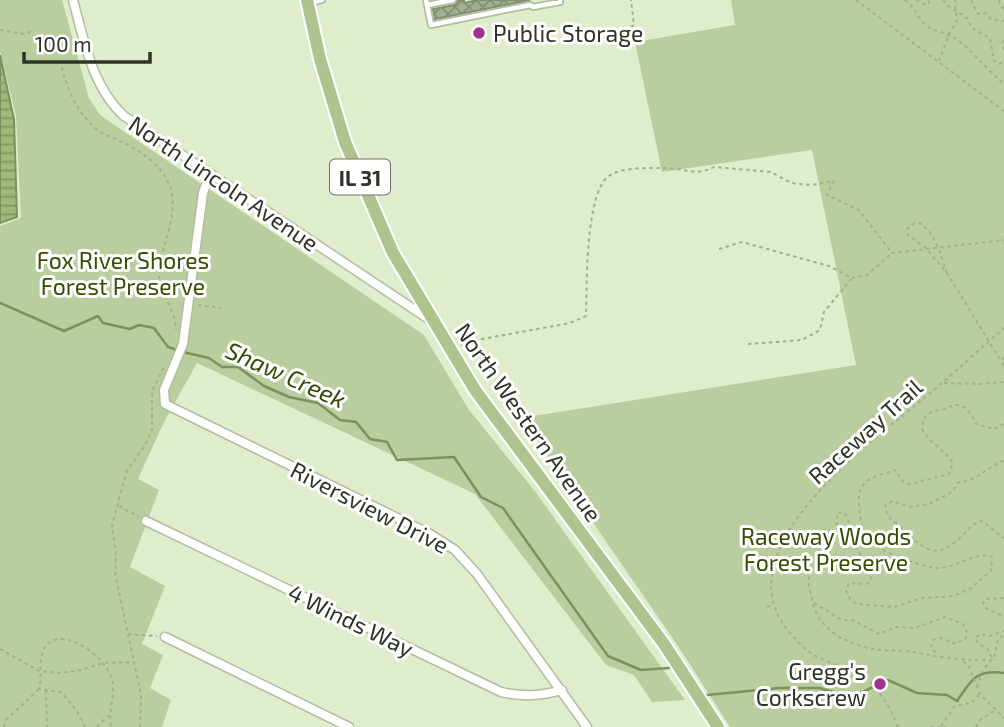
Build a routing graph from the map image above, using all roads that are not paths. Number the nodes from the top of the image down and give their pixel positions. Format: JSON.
{"nodes":[{"id":1,"x":73,"y":0,"type":"edge"},
{"id":2,"x":322,"y":0,"type":"edge"},
{"id":3,"x":453,"y":0,"type":"edge"},
{"id":4,"x":560,"y":0,"type":"edge"},
{"id":5,"x":307,"y":2,"type":"edge"},
{"id":6,"x":426,"y":3,"type":"edge"},
{"id":7,"x":529,"y":3,"type":"edge"},
{"id":8,"x":210,"y":174,"type":"junction"},
{"id":9,"x":433,"y":321,"type":"junction"},
{"id":10,"x":146,"y":521,"type":"road end"},
{"id":11,"x":165,"y":637,"type":"road end"},
{"id":12,"x":562,"y":690,"type":"junction"},
{"id":13,"x":349,"y":727,"type":"edge"},
{"id":14,"x":587,"y":727,"type":"edge"},
{"id":15,"x":718,"y":727,"type":"edge"}],
"edges":[{"from":1,"to":8,"type":"street","name":"North Lincoln Avenue"},
{"from":2,"to":5,"type":"lane"},
{"from":3,"to":6,"type":"lane"},
{"from":4,"to":7,"type":"lane"},
{"from":5,"to":9,"type":"main road","name":"North Western Avenue","number":"IL 31"},
{"from":6,"to":7,"type":"lane"},
{"from":8,"to":9,"type":"street","name":"North Lincoln Avenue"},
{"from":8,"to":12,"type":"street","name":"Riversview Drive"},
{"from":9,"to":15,"type":"main road","name":"North Western Avenue","number":"IL 31"},
{"from":10,"to":12,"type":"street","name":"4 Winds Way"},
{"from":11,"to":13,"type":"street"},
{"from":12,"to":14,"type":"street","name":"Riversview Drive"}]}
